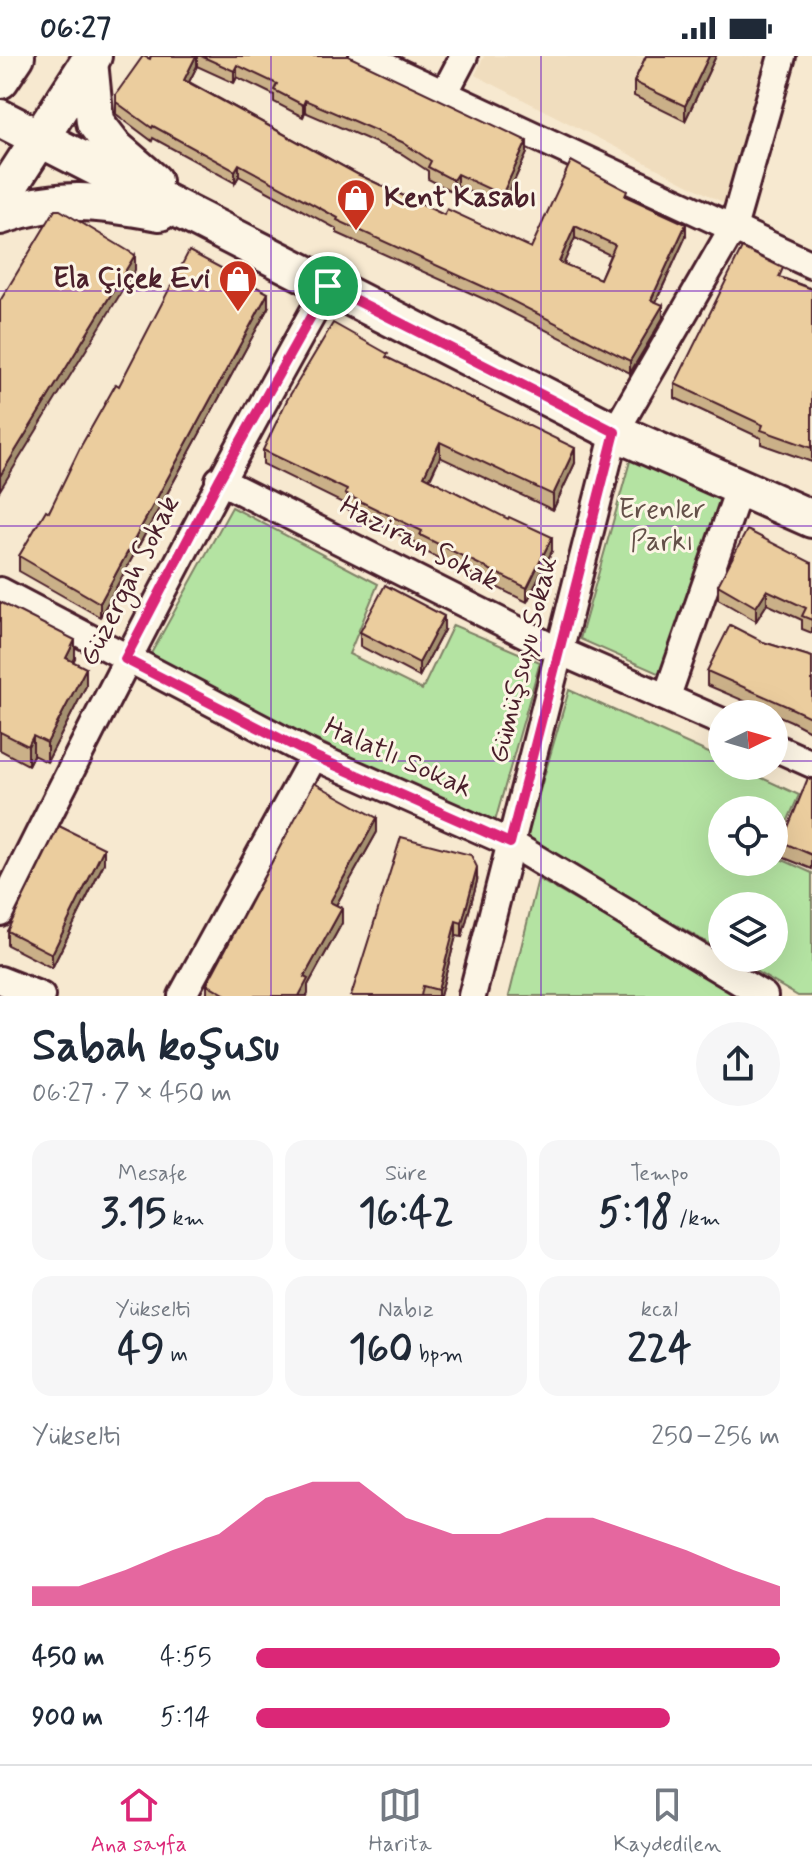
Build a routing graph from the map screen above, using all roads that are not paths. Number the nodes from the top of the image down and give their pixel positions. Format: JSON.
{"nodes":[{"id":1,"x":16,"y":56,"type":"edge"},
{"id":2,"x":363,"y":56,"type":"edge"},
{"id":3,"x":464,"y":56,"type":"edge"},
{"id":4,"x":782,"y":56,"type":"edge"},
{"id":5,"x":91,"y":58,"type":"edge"},
{"id":6,"x":0,"y":80,"type":"edge"},
{"id":7,"x":444,"y":94,"type":"junction"},
{"id":8,"x":0,"y":118,"type":"edge"},
{"id":9,"x":38,"y":138,"type":"junction"},
{"id":10,"x":0,"y":200,"type":"edge"},
{"id":11,"x":0,"y":216,"type":"edge"},
{"id":12,"x":197,"y":219,"type":"junction"},
{"id":13,"x":733,"y":228,"type":"junction"},
{"id":14,"x":812,"y":265,"type":"edge"},
{"id":15,"x":328,"y":286,"type":"junction"},
{"id":16,"x":615,"y":432,"type":"junction"},
{"id":17,"x":219,"y":480,"type":"junction"},
{"id":18,"x":739,"y":489,"type":"junction"},
{"id":19,"x":812,"y":519,"type":"edge"},
{"id":20,"x":0,"y":591,"type":"edge"},
{"id":21,"x":559,"y":651,"type":"junction"},
{"id":22,"x":125,"y":659,"type":"junction"},
{"id":23,"x":667,"y":696,"type":"junction"},
{"id":24,"x":708,"y":715,"type":"edge"},
{"id":25,"x":788,"y":753,"type":"edge"},
{"id":26,"x":314,"y":756,"type":"junction"},
{"id":27,"x":812,"y":764,"type":"edge"},
{"id":28,"x":510,"y":843,"type":"junction"},
{"id":29,"x":0,"y":912,"type":"edge"},
{"id":30,"x":0,"y":980,"type":"edge"},
{"id":31,"x":41,"y":996,"type":"edge"},
{"id":32,"x":182,"y":996,"type":"edge"},
{"id":33,"x":472,"y":996,"type":"edge"},
{"id":34,"x":764,"y":996,"type":"edge"}],
"edges":[{"from":1,"to":6,"type":"main road"},
{"from":2,"to":7,"type":"street"},
{"from":3,"to":7,"type":"street"},
{"from":4,"to":13,"type":"street","name":"Gümüşsuyu Sokak"},
{"from":5,"to":9,"type":"main road"},
{"from":5,"to":12,"type":"main road"},
{"from":7,"to":13,"type":"street"},
{"from":8,"to":9,"type":"main road"},
{"from":9,"to":10,"type":"main road"},
{"from":9,"to":12,"type":"main road"},
{"from":11,"to":12,"type":"main road"},
{"from":12,"to":15,"type":"main road"},
{"from":13,"to":14,"type":"street"},
{"from":13,"to":16,"type":"street","name":"Gümüşsuyu Sokak"},
{"from":15,"to":16,"type":"main road"},
{"from":15,"to":17,"type":"street","name":"Güzergah Sokak"},
{"from":16,"to":18,"type":"main road"},
{"from":16,"to":21,"type":"street","name":"Gümüşsuyu Sokak"},
{"from":17,"to":21,"type":"street","name":"Haziran Sokak"},
{"from":17,"to":22,"type":"street","name":"Güzergah Sokak"},
{"from":18,"to":19,"type":"main road"},
{"from":18,"to":23,"type":"street"},
{"from":20,"to":22,"type":"street","name":"Halatlı Sokak"},
{"from":21,"to":23,"type":"street","name":"Haziran Sokak"},
{"from":21,"to":28,"type":"street","name":"Gümüşsuyu Sokak"},
{"from":22,"to":26,"type":"street","name":"Halatlı Sokak"},
{"from":22,"to":29,"type":"street","name":"Güzergah Sokak"},
{"from":23,"to":24,"type":"street","name":"Haziran Sokak"},
{"from":25,"to":27,"type":"street"},
{"from":26,"to":28,"type":"street","name":"Halatlı Sokak"},
{"from":26,"to":32,"type":"street"},
{"from":28,"to":33,"type":"street","name":"Gümüşsuyu Sokak"},
{"from":28,"to":34,"type":"street","name":"Halatlı Sokak"},
{"from":30,"to":31,"type":"street"}]}
